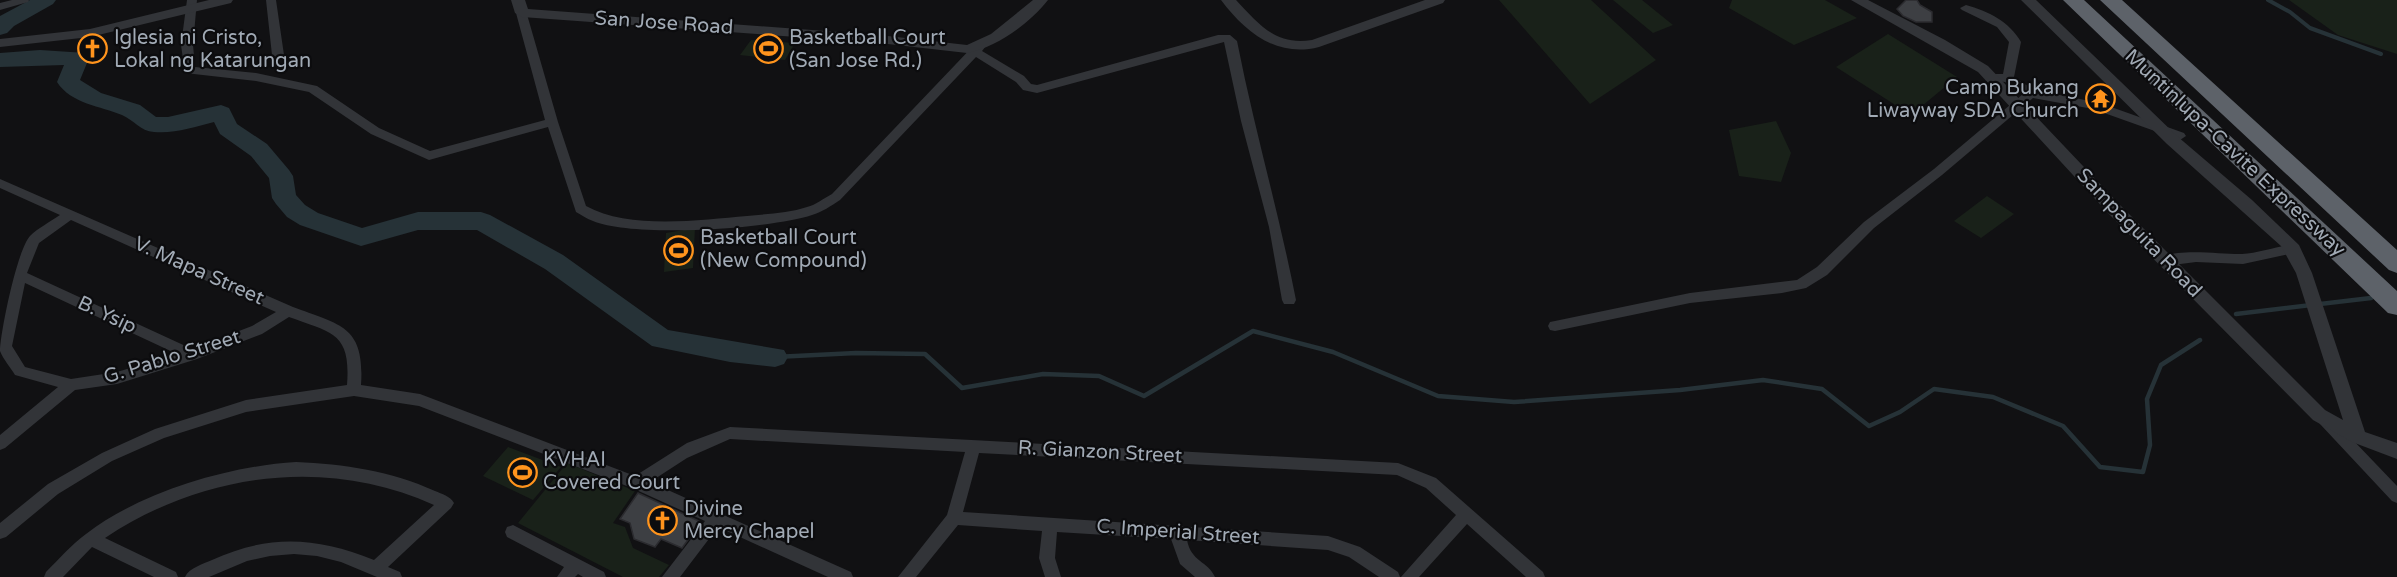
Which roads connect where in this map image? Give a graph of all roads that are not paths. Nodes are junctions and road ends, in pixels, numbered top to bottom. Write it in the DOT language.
graph roads {
  1 [pos="24,0"];
  2 [pos="226,0"];
  3 [pos="271,0"];
  4 [pos="1041,0"];
  5 [pos="1228,0"];
  6 [pos="1438,0"];
  7 [pos="1858,0"];
  8 [pos="2028,0"];
  9 [pos="2073,0"];
  10 [pos="2110,0"];
  11 [pos="191,5"];
  12 [pos="520,6"];
  13 [pos="0,7"];
  14 [pos="1966,8"];
  15 [pos="0,43"];
  16 [pos="977,49"];
  17 [pos="278,55"];
  18 [pos="1990,77"];
  19 [pos="2008,78"];
  20 [pos="2031,94"];
  21 [pos="2016,105"];
  22 [pos="552,122"];
  23 [pos="2160,128"];
  24 [pos="2180,136"];
  25 [pos="0,183"];
  26 [pos="70,214"];
  27 [pos="2293,249"];
  28 [pos="2165,261"];
  29 [pos="2397,264"];
  30 [pos="21,276"];
  31 [pos="1289,300"];
  32 [pos="2397,306"];
  33 [pos="288,310"];
  34 [pos="1556,326"];
  35 [pos="192,355"];
  36 [pos="71,385"];
  37 [pos="354,390"];
  38 [pos="2319,415"];
  39 [pos="2358,437"];
  40 [pos="0,444"];
  41 [pos="974,445"];
  42 [pos="2397,451"];
  43 [pos="637,483"];
  44 [pos="2397,496"];
  45 [pos="1467,513"];
  46 [pos="716,518"];
  47 [pos="954,518"];
  48 [pos="1051,524"];
  49 [pos="0,532"];
  50 [pos="513,532"];
  51 [pos="1179,532"];
  52 [pos="91,539"];
  53 [pos="376,568"];
  54 [pos="571,571"];
  55 [pos="51,577"];
  56 [pos="170,577"];
  57 [pos="194,577"];
  58 [pos="394,577"];
  59 [pos="598,577"];
  60 [pos="670,577"];
  61 [pos="845,577"];
  62 [pos="906,577"];
  63 [pos="1053,577"];
  64 [pos="1207,577"];
  65 [pos="1392,577"];
  66 [pos="1409,577"];
  67 [pos="1537,577"];
  1 -- 13 [label="street"];
  2 -- 11 [label="street"];
  3 -- 17 [label="street"];
  4 -- 16 [label="street"];
  5 -- 6 [label="street"];
  7 -- 18 [label="street, Sampaguita Road"];
  8 -- 23 [label="street"];
  9 -- 32 [label="highway, Muntinlupa-Cavite Expressway"];
  10 -- 29 [label="highway, Muntinlupa-Cavite Expressway"];
  11 -- 15 [label="street"];
  11 -- 22 [label="street"];
  12 -- 16 [label="street, San Jose Road"];
  12 -- 22 [label="street"];
  14 -- 19 [label="street"];
  16 -- 22 [label="street"];
  16 -- 31 [label="street"];
  18 -- 19 [label="street"];
  18 -- 21 [label="street, Sampaguita Road"];
  19 -- 20 [label="street"];
  20 -- 21 [label="street"];
  20 -- 23 [label="street"];
  21 -- 28 [label="street, Sampaguita Road"];
  21 -- 34 [label="street"];
  23 -- 24 [label="street"];
  23 -- 27 [label="street"];
  25 -- 26 [label="street, V. Mapa Street"];
  26 -- 30 [label="street, G. Pablo Street"];
  26 -- 33 [label="street, V. Mapa Street"];
  27 -- 28 [label="street"];
  27 -- 39 [label="street"];
  28 -- 38 [label="street, Sampaguita Road"];
  30 -- 35 [label="street, B. Ysip"];
  30 -- 36 [label="street, G. Pablo Street"];
  33 -- 35 [label="street, G. Pablo Street"];
  33 -- 37 [label="street, V. Mapa Street"];
  35 -- 36 [label="street, G. Pablo Street"];
  36 -- 40 [label="street"];
  37 -- 43 [label="street"];
  37 -- 49 [label="street"];
  38 -- 39 [label="street"];
  38 -- 44 [label="street, Sampaguita Road"];
  39 -- 42 [label="street"];
  41 -- 43 [label="street, R. Gianzon Street"];
  41 -- 45 [label="street, R. Gianzon Street"];
  41 -- 47 [label="street"];
  43 -- 46 [label="street"];
  45 -- 66 [label="street"];
  45 -- 67 [label="street, R. Gianzon Street"];
  46 -- 60 [label="street"];
  46 -- 61 [label="street"];
  47 -- 48 [label="street, C. Imperial Street"];
  47 -- 62 [label="street"];
  48 -- 51 [label="street, C. Imperial Street"];
  48 -- 63 [label="street"];
  50 -- 54 [label="street"];
  51 -- 64 [label="street"];
  51 -- 65 [label="street, C. Imperial Street"];
  52 -- 53 [label="street"];
  52 -- 55 [label="street"];
  52 -- 56 [label="street"];
  53 -- 57 [label="street"];
  53 -- 58 [label="street"];
  54 -- 59 [label="street"];
}
